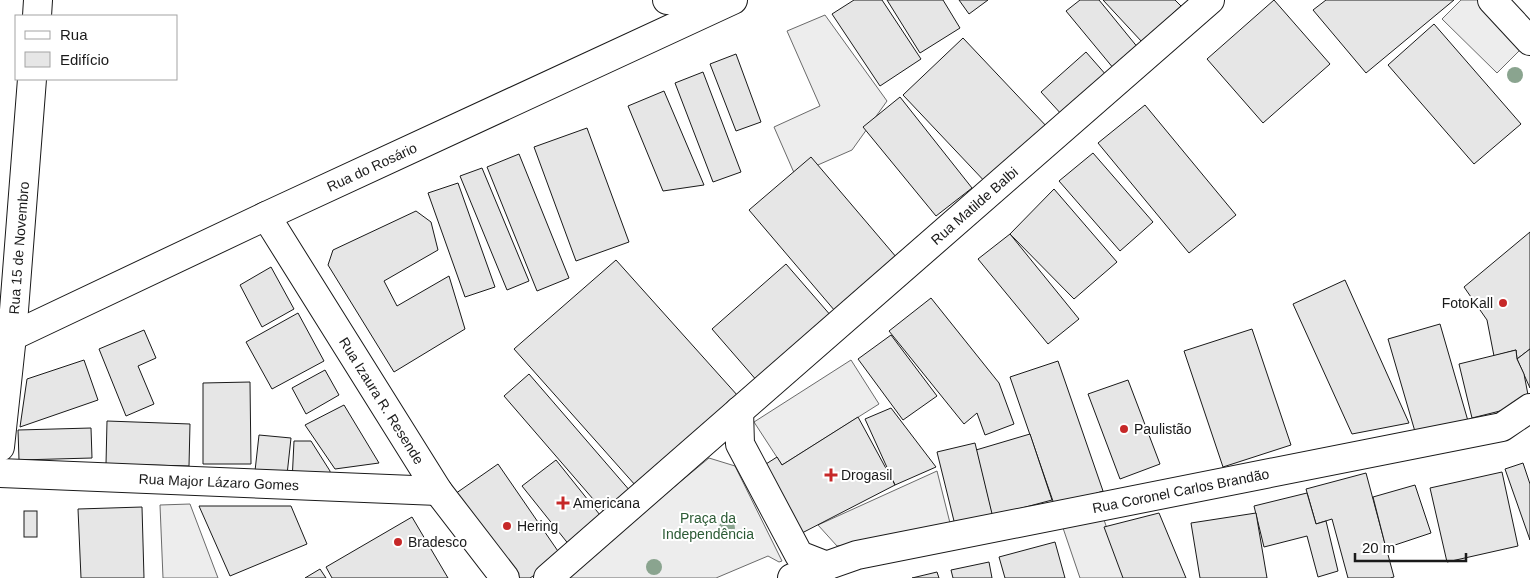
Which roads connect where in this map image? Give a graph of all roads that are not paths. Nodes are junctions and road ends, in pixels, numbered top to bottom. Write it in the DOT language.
graph roads {
  1 [pos="38,0"];
  2 [pos="667,0"];
  3 [pos="1210,0"];
  4 [pos="1492,0"];
  5 [pos="729,2"];
  6 [pos="37,15"];
  7 [pos="1530,41"];
  8 [pos="32,80"];
  9 [pos="266,216"];
  10 [pos="6,339"];
  11 [pos="1530,408"];
  12 [pos="740,410"];
  13 [pos="707,438"];
  14 [pos="0,447"];
  15 [pos="0,474"];
  16 [pos="438,491"];
  17 [pos="826,566"];
  18 [pos="505,578"];
  19 [pos="548,578"];
  20 [pos="780,578"];
  21 [pos="792,578"];
  1 -- 6 [label="street"];
  2 -- 5 [label="street"];
  3 -- 12 [label="street, Rua Matilde Balbi"];
  4 -- 7 [label="street"];
  5 -- 9 [label="street, Rua do Rosário"];
  8 -- 10 [label="street, Rua 15 de Novembro"];
  9 -- 10 [label="street, Rua do Rosário"];
  9 -- 16 [label="street, Rua Izaura R. Resende"];
  10 -- 14 [label="street, Rua 15 de Novembro"];
  11 -- 17 [label="street, Rua Coronel Carlos Brandão"];
  12 -- 13 [label="street"];
  12 -- 17 [label="street"];
  13 -- 19 [label="street"];
  13 -- 20 [label="street"];
  15 -- 16 [label="street, Rua Major Lázaro Gomes"];
  16 -- 18 [label="street, Rua Izaura R. Resende"];
  17 -- 21 [label="street, Rua Coronel Carlos Brandão"];
}
